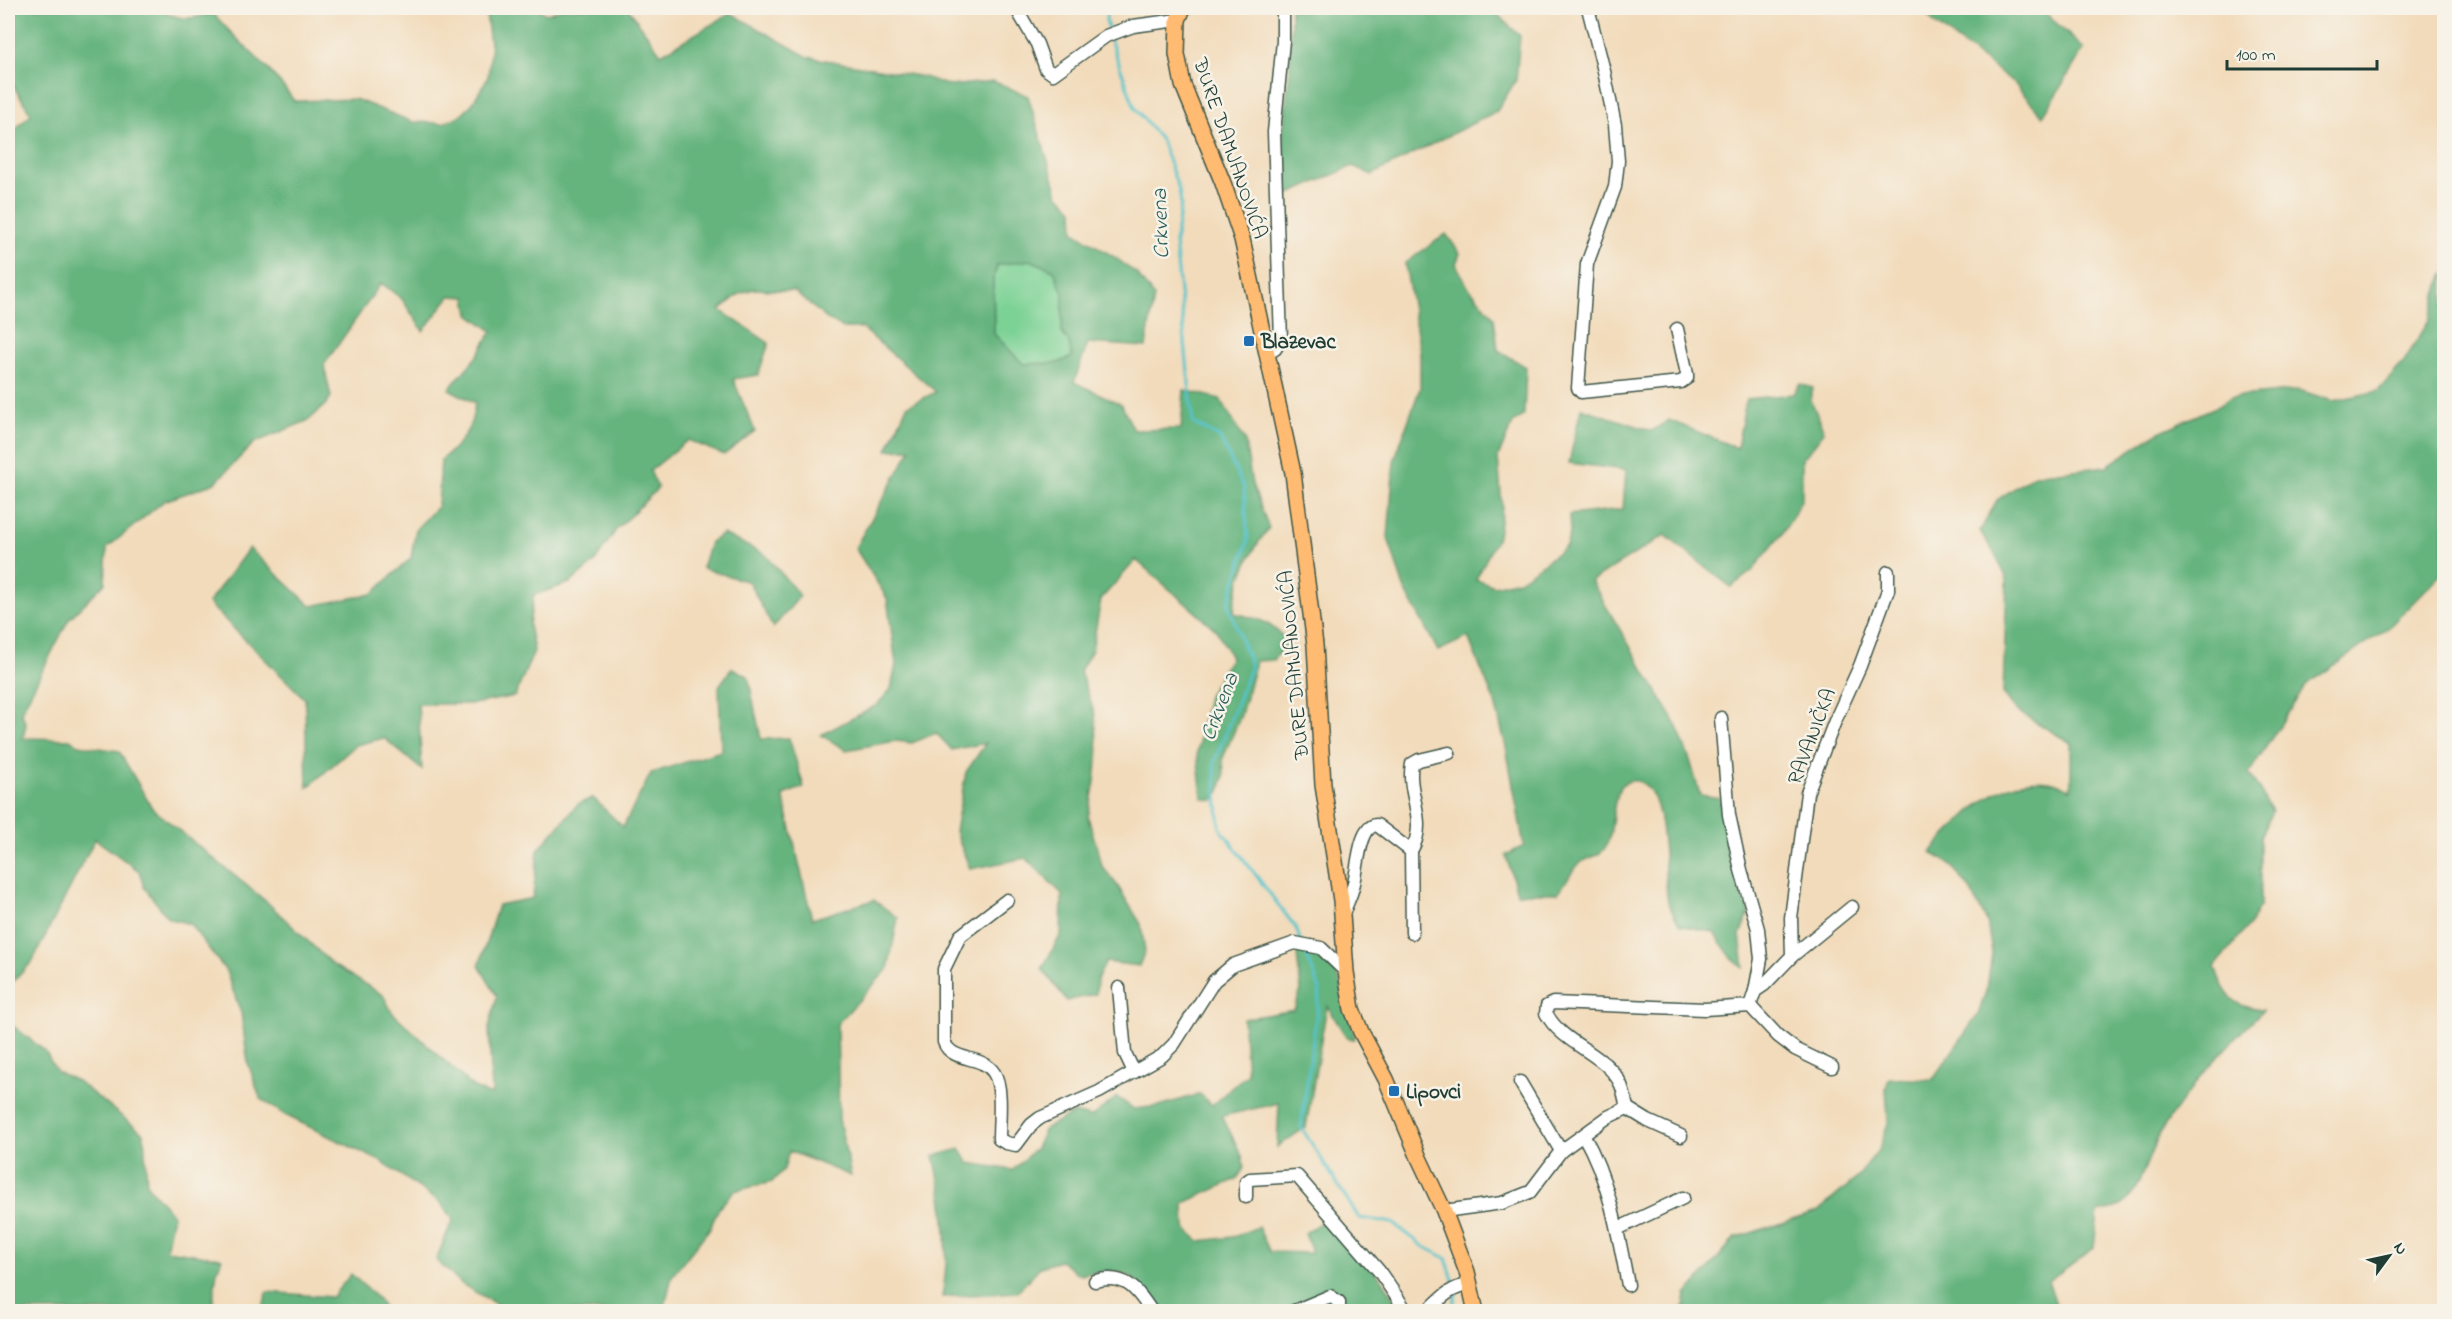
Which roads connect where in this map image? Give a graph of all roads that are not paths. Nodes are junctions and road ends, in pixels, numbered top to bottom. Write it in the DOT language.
graph roads {
  1 [pos="1016,8"];
  2 [pos="1283,8"];
  3 [pos="1588,8"];
  4 [pos="1181,14"];
  5 [pos="1677,329"];
  6 [pos="1267,354"];
  7 [pos="1888,572"];
  8 [pos="1721,718"];
  9 [pos="1449,753"];
  10 [pos="1411,851"];
  11 [pos="1007,900"];
  12 [pos="1852,907"];
  13 [pos="1342,914"];
  14 [pos="1412,933"];
  15 [pos="1792,956"];
  16 [pos="1346,972"];
  17 [pos="1119,988"];
  18 [pos="1755,991"];
  19 [pos="1750,1006"];
  20 [pos="1832,1067"];
  21 [pos="1134,1072"];
  22 [pos="1520,1082"];
  23 [pos="1627,1108"];
  24 [pos="1584,1136"];
  25 [pos="1681,1136"];
  26 [pos="1561,1151"];
  27 [pos="1246,1197"];
  28 [pos="1683,1198"];
  29 [pos="1444,1210"];
  30 [pos="1617,1229"];
  31 [pos="1095,1281"];
  32 [pos="1628,1285"];
  33 [pos="1460,1287"];
  34 [pos="1152,1311"];
  35 [pos="1292,1311"];
  36 [pos="1339,1311"];
  37 [pos="1407,1311"];
  38 [pos="1427,1311"];
  39 [pos="1476,1311"];
  1 -- 4 [label="street"];
  2 -- 6 [label="street"];
  3 -- 5 [label="street"];
  4 -- 6 [label="main road, ĐURE DAMJANOVIĆA"];
  6 -- 13 [label="main road, ĐURE DAMJANOVIĆA"];
  7 -- 15 [label="street, RAVANIČKA"];
  8 -- 18 [label="street"];
  9 -- 10 [label="street"];
  10 -- 13 [label="street"];
  10 -- 14 [label="street"];
  11 -- 21 [label="street"];
  12 -- 15 [label="street"];
  13 -- 16 [label="main road, ĐURE DAMJANOVIĆA"];
  15 -- 18 [label="street"];
  16 -- 21 [label="street"];
  16 -- 29 [label="main road, ĐURE DAMJANOVIĆA"];
  17 -- 21 [label="street"];
  18 -- 19 [label="street"];
  19 -- 20 [label="street"];
  19 -- 23 [label="street"];
  22 -- 26 [label="street"];
  23 -- 24 [label="street"];
  23 -- 25 [label="street"];
  24 -- 26 [label="street"];
  24 -- 30 [label="street"];
  26 -- 29 [label="street"];
  27 -- 37 [label="street"];
  28 -- 30 [label="street"];
  29 -- 33 [label="main road, ĐURE DAMJANOVIĆA"];
  30 -- 32 [label="street"];
  31 -- 34 [label="street"];
  33 -- 38 [label="street"];
  33 -- 39 [label="main road, ĐURE DAMJANOVIĆA"];
  35 -- 36 [label="street"];
}
